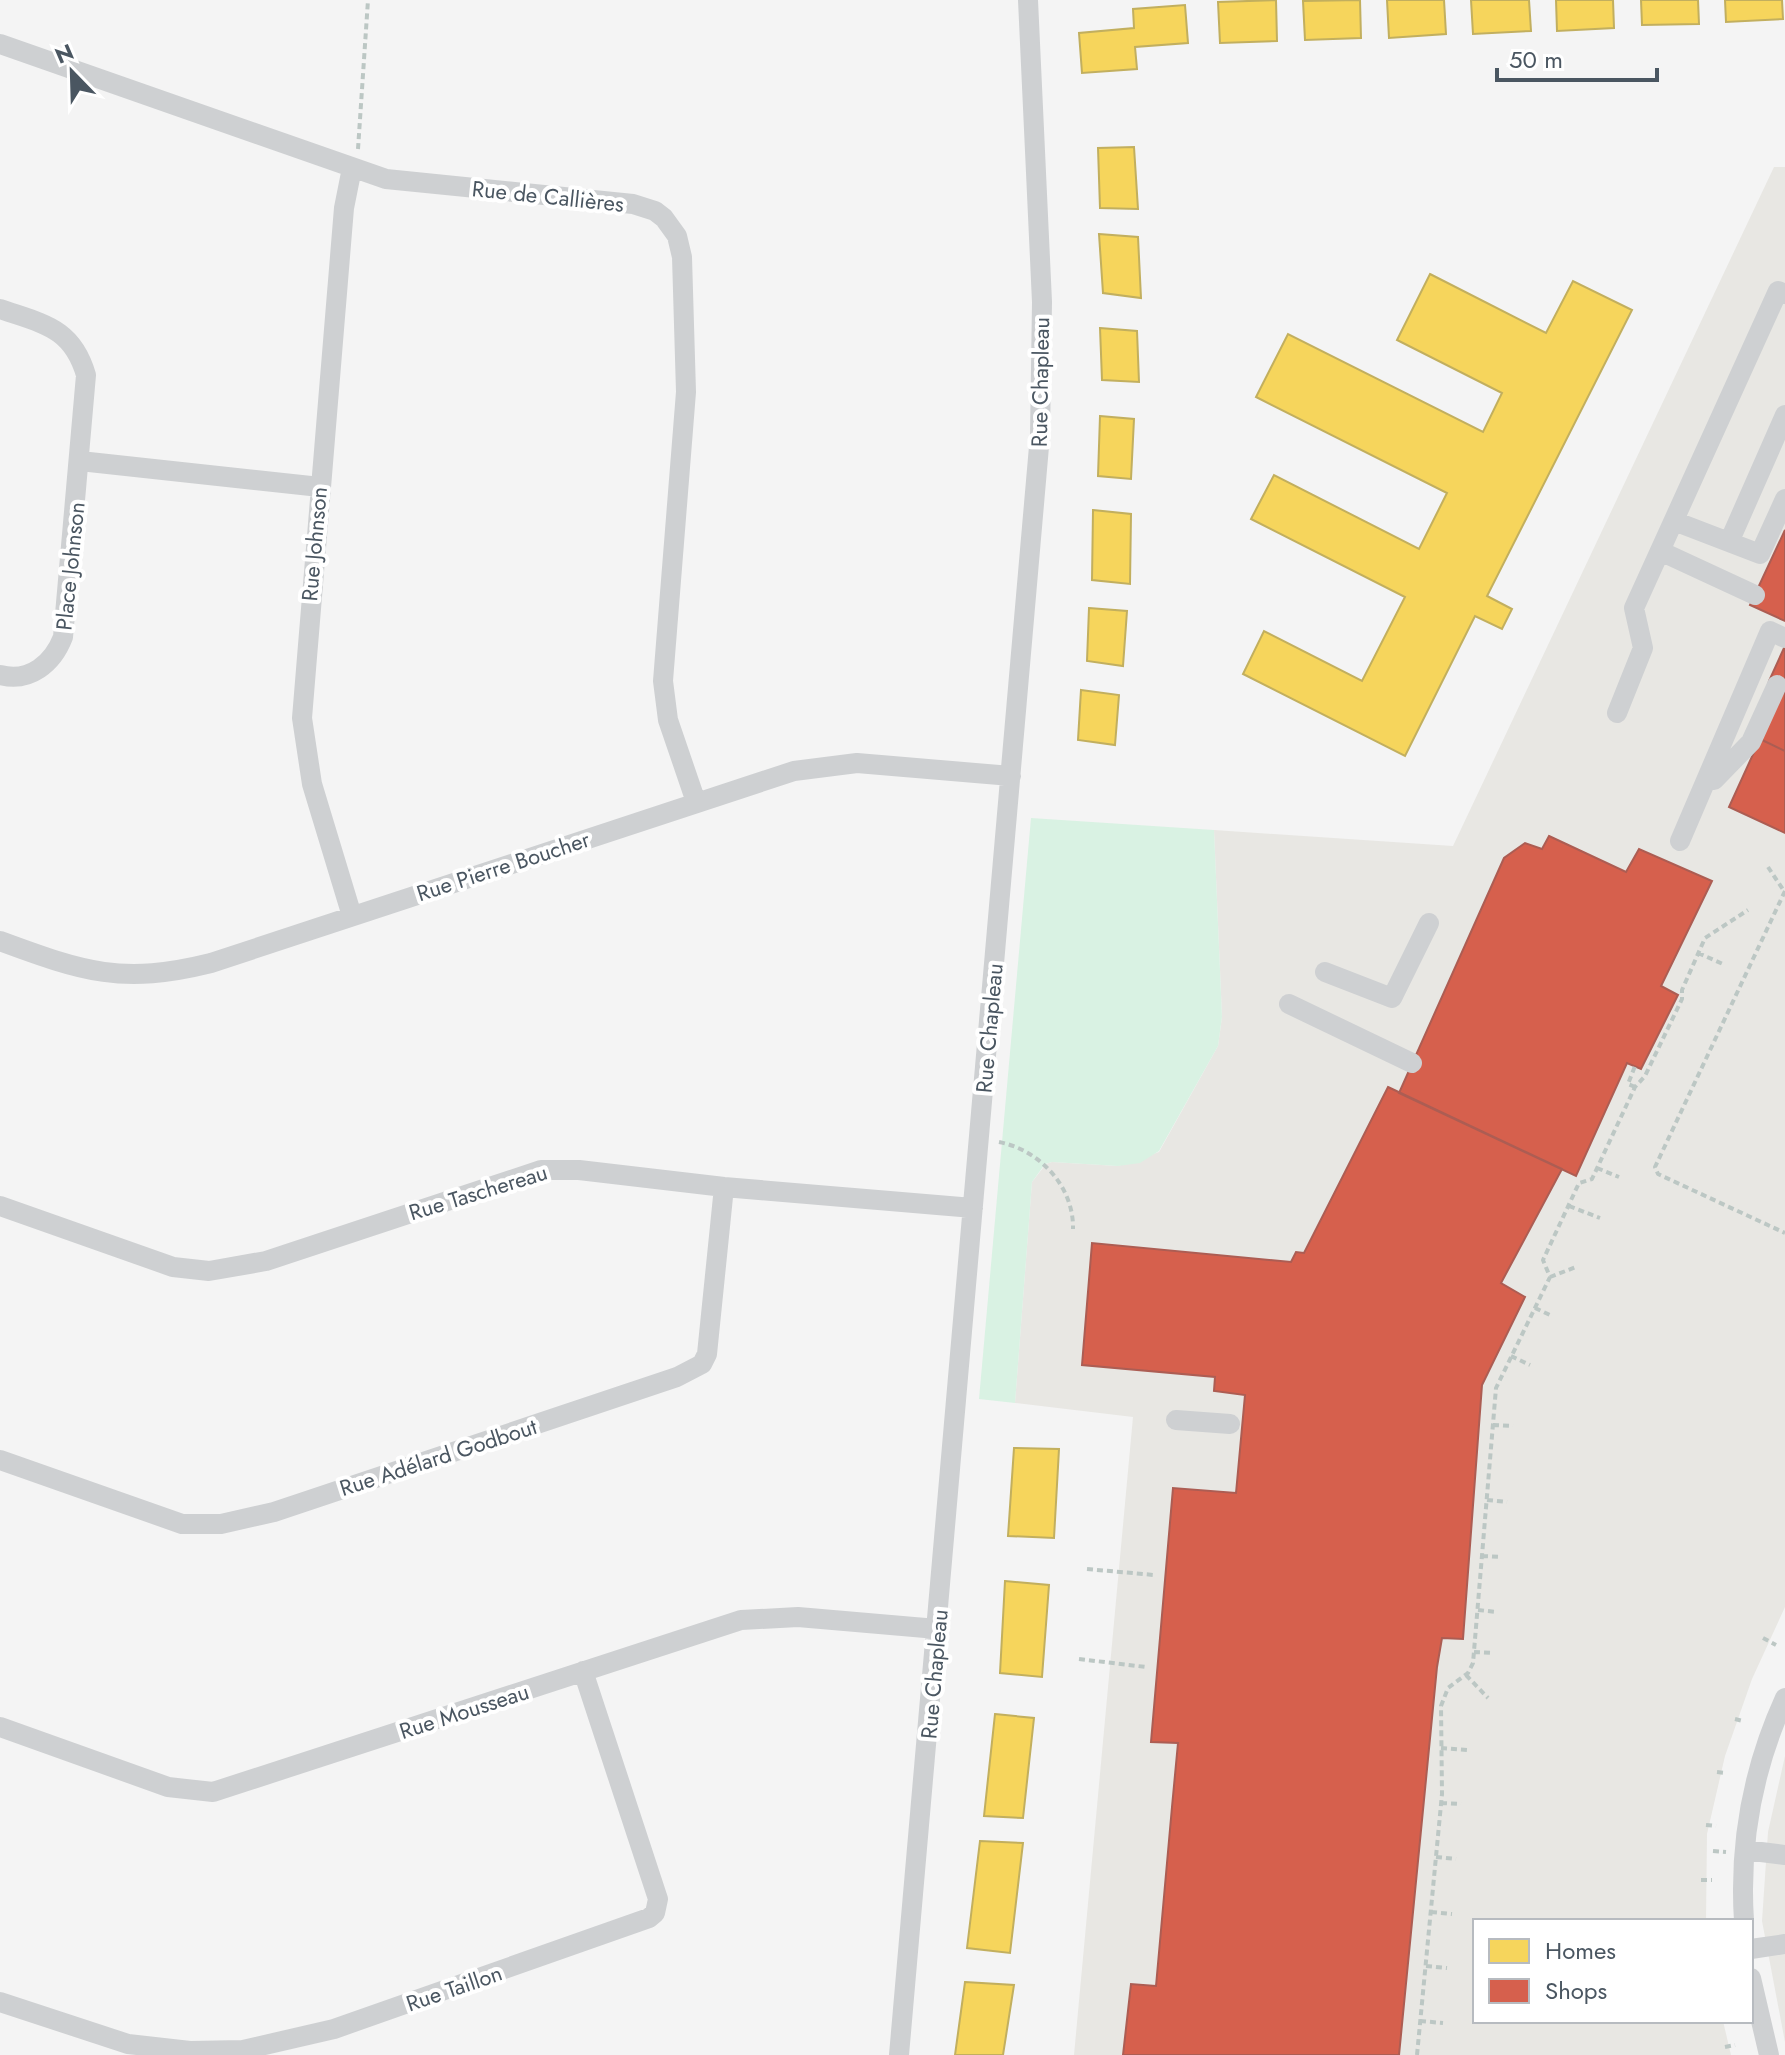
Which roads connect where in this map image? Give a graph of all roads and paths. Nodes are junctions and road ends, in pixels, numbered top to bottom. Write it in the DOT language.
graph roads {
  1 [pos="368,0"];
  2 [pos="1028,0"];
  3 [pos="0,44"];
  4 [pos="352,168"];
  5 [pos="1785,294"];
  6 [pos="0,309"];
  7 [pos="1785,415"];
  8 [pos="80,461"];
  9 [pos="320,487"];
  10 [pos="1785,499"];
  11 [pos="1674,521"];
  12 [pos="1730,540"];
  13 [pos="1660,551"];
  14 [pos="1755,595"];
  15 [pos="1785,638"];
  16 [pos="0,675"];
  17 [pos="1777,685"];
  18 [pos="1617,713"];
  19 [pos="1011,776"];
  20 [pos="1704,789"];
  21 [pos="696,802"];
  22 [pos="1680,841"];
  23 [pos="1768,867"];
  24 [pos="1785,891"];
  25 [pos="1748,910"];
  26 [pos="352,916"];
  27 [pos="1429,923"];
  28 [pos="0,941"];
  29 [pos="1698,953"];
  30 [pos="1723,964"];
  31 [pos="1325,972"];
  32 [pos="1289,1004"];
  33 [pos="1412,1063"];
  34 [pos="1635,1066"];
  35 [pos="1635,1087"];
  36 [pos="999,1142"];
  37 [pos="1597,1168"];
  38 [pos="1619,1177"];
  39 [pos="724,1187"];
  40 [pos="0,1206"];
  41 [pos="1568,1206"];
  42 [pos="973,1208"];
  43 [pos="1600,1218"];
  44 [pos="1073,1229"];
  45 [pos="1785,1233"];
  46 [pos="1576,1267"];
  47 [pos="1550,1277"];
  48 [pos="1535,1308"];
  49 [pos="1552,1316"];
  50 [pos="1511,1356"];
  51 [pos="1530,1365"];
  52 [pos="1176,1420"];
  53 [pos="1230,1424"];
  54 [pos="1493,1425"];
  55 [pos="1513,1426"];
  56 [pos="0,1460"];
  57 [pos="1487,1500"];
  58 [pos="1507,1502"];
  59 [pos="1482,1556"];
  60 [pos="1501,1557"];
  61 [pos="1087,1569"];
  62 [pos="1154,1575"];
  63 [pos="1478,1610"];
  64 [pos="1497,1612"];
  65 [pos="937,1629"];
  66 [pos="1763,1638"];
  67 [pos="1776,1645"];
  68 [pos="1474,1652"];
  69 [pos="1493,1653"];
  70 [pos="1079,1659"];
  71 [pos="1146,1667"];
  72 [pos="583,1671"];
  73 [pos="1466,1675"];
  74 [pos="1488,1698"];
  75 [pos="1785,1698"];
  76 [pos="1735,1719"];
  77 [pos="1743,1721"];
  78 [pos="0,1727"];
  79 [pos="1441,1748"];
  80 [pos="1467,1750"];
  81 [pos="1717,1772"];
  82 [pos="1726,1773"];
  83 [pos="1441,1803"];
  84 [pos="1461,1804"];
  85 [pos="1706,1825"];
  86 [pos="1716,1826"];
  87 [pos="1745,1850"];
  88 [pos="1713,1851"];
  89 [pos="1723,1853"];
  90 [pos="1785,1855"];
  91 [pos="1436,1857"];
  92 [pos="1456,1859"];
  93 [pos="1701,1880"];
  94 [pos="1712,1880"];
  95 [pos="1430,1912"];
  96 [pos="1452,1914"];
  97 [pos="1744,1919"];
  98 [pos="1785,1944"];
  99 [pos="1753,1949"];
  100 [pos="1425,1966"];
  101 [pos="1447,1968"];
  102 [pos="1753,1987"];
  103 [pos="0,2002"];
  104 [pos="1420,2021"];
  105 [pos="1443,2023"];
  106 [pos="1735,2045"];
  107 [pos="1725,2047"];
  108 [pos="899,2055"];
  109 [pos="1417,2055"];
  110 [pos="1769,2055"];
  1 -- 4 [label="path"];
  2 -- 19 [label="street, Rue Chapleau"];
  3 -- 4 [label="street, Rue de Callières"];
  4 -- 9 [label="street, Rue Johnson"];
  4 -- 21 [label="street, Rue de Callières"];
  5 -- 11 [label="street"];
  6 -- 8 [label="street, Place Johnson"];
  7 -- 12 [label="street"];
  8 -- 9 [label="street"];
  8 -- 16 [label="street, Place Johnson"];
  9 -- 26 [label="street, Rue Johnson"];
  10 -- 12 [label="street"];
  11 -- 12 [label="street"];
  11 -- 13 [label="street"];
  13 -- 14 [label="street"];
  13 -- 18 [label="street"];
  15 -- 20 [label="street"];
  17 -- 20 [label="street"];
  19 -- 21 [label="street, Rue Pierre Boucher"];
  19 -- 42 [label="street, Rue Chapleau"];
  20 -- 22 [label="street"];
  21 -- 26 [label="street, Rue Pierre Boucher"];
  23 -- 24 [label="path"];
  24 -- 45 [label="path"];
  25 -- 29 [label="path"];
  26 -- 28 [label="street, Rue Pierre Boucher"];
  27 -- 31 [label="street"];
  29 -- 30 [label="path"];
  29 -- 35 [label="path"];
  32 -- 33 [label="street"];
  34 -- 35 [label="path"];
  35 -- 37 [label="path"];
  36 -- 44 [label="path"];
  37 -- 38 [label="path"];
  37 -- 41 [label="path"];
  39 -- 40 [label="street, Rue Taschereau"];
  39 -- 42 [label="street, Rue Taschereau"];
  39 -- 56 [label="street, Rue Adélard Godbout"];
  41 -- 43 [label="path"];
  41 -- 47 [label="path"];
  42 -- 65 [label="street, Rue Chapleau"];
  46 -- 47 [label="path"];
  47 -- 48 [label="path"];
  48 -- 49 [label="path"];
  48 -- 50 [label="path"];
  50 -- 51 [label="path"];
  50 -- 54 [label="path"];
  52 -- 53 [label="street"];
  54 -- 55 [label="path"];
  54 -- 57 [label="path"];
  57 -- 58 [label="path"];
  57 -- 59 [label="path"];
  59 -- 60 [label="path"];
  59 -- 63 [label="path"];
  61 -- 62 [label="path"];
  63 -- 64 [label="path"];
  63 -- 68 [label="path"];
  65 -- 72 [label="street, Rue Mousseau"];
  65 -- 108 [label="street, Rue Chapleau"];
  66 -- 67 [label="path"];
  68 -- 69 [label="path"];
  68 -- 73 [label="path"];
  70 -- 71 [label="path"];
  72 -- 78 [label="street, Rue Mousseau"];
  72 -- 103 [label="street, Rue Taillon"];
  73 -- 74 [label="path"];
  73 -- 79 [label="path"];
  75 -- 87 [label="street"];
  76 -- 77 [label="path"];
  79 -- 80 [label="path"];
  79 -- 83 [label="path"];
  81 -- 82 [label="path"];
  83 -- 84 [label="path"];
  83 -- 91 [label="path"];
  85 -- 86 [label="path"];
  87 -- 90 [label="street"];
  87 -- 97 [label="street"];
  88 -- 89 [label="path"];
  91 -- 92 [label="path"];
  91 -- 95 [label="path"];
  93 -- 94 [label="path"];
  95 -- 96 [label="path"];
  95 -- 100 [label="path"];
  98 -- 99 [label="street"];
  100 -- 101 [label="path"];
  100 -- 104 [label="path"];
  102 -- 110 [label="street"];
  104 -- 105 [label="path"];
  104 -- 109 [label="path"];
  106 -- 107 [label="path"];
}
